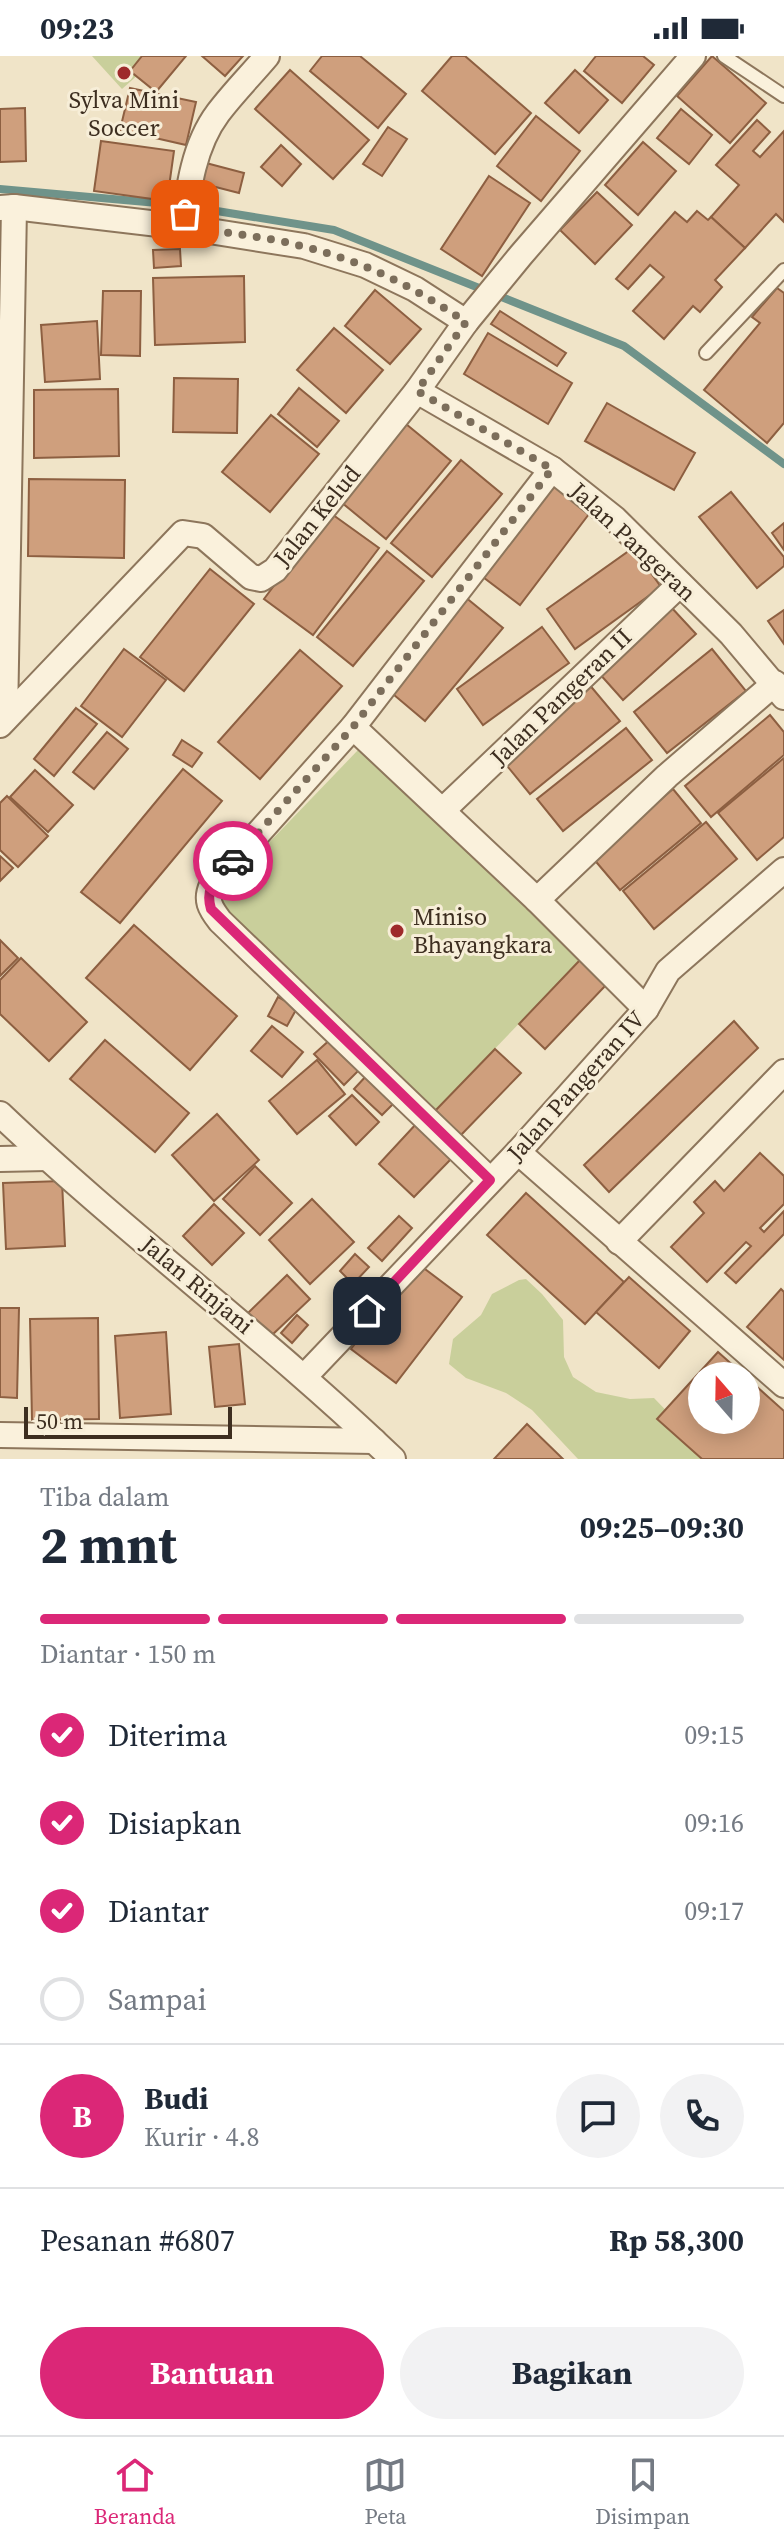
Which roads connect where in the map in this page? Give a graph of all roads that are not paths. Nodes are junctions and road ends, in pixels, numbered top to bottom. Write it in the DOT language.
graph roads {
  1 [pos="267,56"];
  2 [pos="693,56"];
  3 [pos="724,56"];
  4 [pos="784,96"];
  5 [pos="7,207"];
  6 [pos="184,220"];
  7 [pos="784,270"];
  8 [pos="466,322"];
  9 [pos="706,353"];
  10 [pos="417,391"];
  11 [pos="552,469"];
  12 [pos="680,584"];
  13 [pos="780,690"];
  14 [pos="2,722"];
  15 [pos="353,727"];
  16 [pos="443,810"];
  17 [pos="784,870"];
  18 [pos="537,900"];
  19 [pos="646,1009"];
  20 [pos="784,1072"];
  21 [pos="0,1114"];
  22 [pos="518,1152"];
  23 [pos="47,1158"];
  24 [pos="0,1159"];
  25 [pos="490,1180"];
  26 [pos="619,1242"];
  27 [pos="305,1376"];
  28 [pos="784,1385"];
  29 [pos="0,1435"];
  30 [pos="374,1441"];
  31 [pos="393,1459"];
  1 -- 6 [label="street"];
  2 -- 8 [label="street, Jalan Kelud"];
  3 -- 4 [label="lane"];
  5 -- 6 [label="street"];
  5 -- 14 [label="street"];
  6 -- 8 [label="street"];
  7 -- 9 [label="lane"];
  8 -- 10 [label="street, Jalan Kelud"];
  10 -- 11 [label="street, Jalan Pangeran"];
  10 -- 14 [label="street, Jalan Kelud"];
  11 -- 12 [label="street, Jalan Pangeran"];
  11 -- 15 [label="street"];
  12 -- 13 [label="street, Jalan Pangeran"];
  12 -- 16 [label="street, Jalan Pangeran II"];
  13 -- 18 [label="street"];
  15 -- 16 [label="street"];
  15 -- 25 [label="street"];
  16 -- 18 [label="street"];
  17 -- 19 [label="street, Jalan Pangeran IV"];
  18 -- 19 [label="street"];
  19 -- 22 [label="street, Jalan Pangeran IV"];
  20 -- 26 [label="street"];
  21 -- 23 [label="street, Jalan Rinjani"];
  22 -- 25 [label="street, Jalan Pangeran IV"];
  22 -- 26 [label="street"];
  23 -- 24 [label="street"];
  23 -- 27 [label="street, Jalan Rinjani"];
  25 -- 27 [label="street, Jalan Pangeran IV"];
  26 -- 28 [label="street"];
  27 -- 30 [label="street, Jalan Rinjani"];
  29 -- 30 [label="street"];
  30 -- 31 [label="street, Jalan Rinjani"];
}
